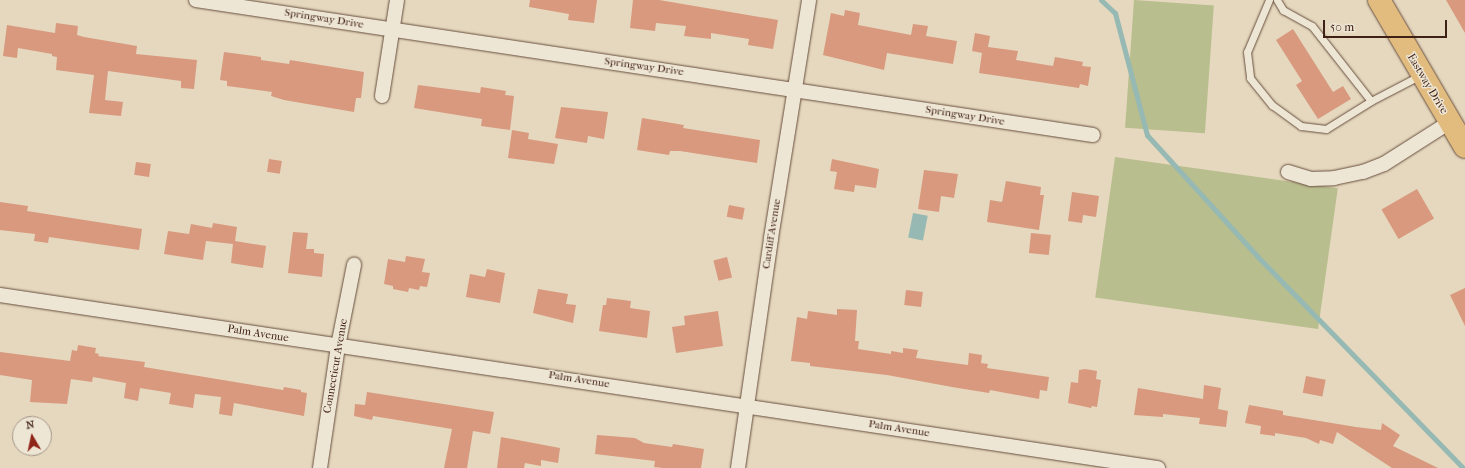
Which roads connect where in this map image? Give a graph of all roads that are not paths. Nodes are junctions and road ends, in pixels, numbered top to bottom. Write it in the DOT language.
graph roads {
  1 [pos="196,0"];
  2 [pos="398,0"];
  3 [pos="809,0"];
  4 [pos="1269,0"];
  5 [pos="1277,0"];
  6 [pos="1383,3"];
  7 [pos="392,30"];
  8 [pos="1421,75"];
  9 [pos="794,89"];
  10 [pos="382,96"];
  11 [pos="1371,101"];
  12 [pos="1450,122"];
  13 [pos="1093,136"];
  14 [pos="1465,147"];
  15 [pos="1288,172"];
  16 [pos="354,264"];
  17 [pos="0,295"];
  18 [pos="338,346"];
  19 [pos="746,406"];
  20 [pos="320,468"];
  21 [pos="738,468"];
  22 [pos="1158,468"];
  1 -- 7 [label="street, Springway Drive"];
  2 -- 7 [label="street"];
  3 -- 9 [label="street, Cardiff Avenue"];
  4 -- 11 [label="lane"];
  5 -- 11 [label="lane"];
  6 -- 8 [label="main road, Eastway Drive"];
  7 -- 9 [label="street, Springway Drive"];
  7 -- 10 [label="street"];
  8 -- 11 [label="lane"];
  8 -- 12 [label="main road, Eastway Drive"];
  9 -- 13 [label="street, Springway Drive"];
  9 -- 19 [label="street, Cardiff Avenue"];
  12 -- 14 [label="main road, Eastway Drive"];
  12 -- 15 [label="street"];
  16 -- 18 [label="street, Connecticut Avenue"];
  17 -- 18 [label="street, Palm Avenue"];
  18 -- 19 [label="street, Palm Avenue"];
  18 -- 20 [label="street, Connecticut Avenue"];
  19 -- 21 [label="street, Cardiff Avenue"];
  19 -- 22 [label="street, Palm Avenue"];
}
